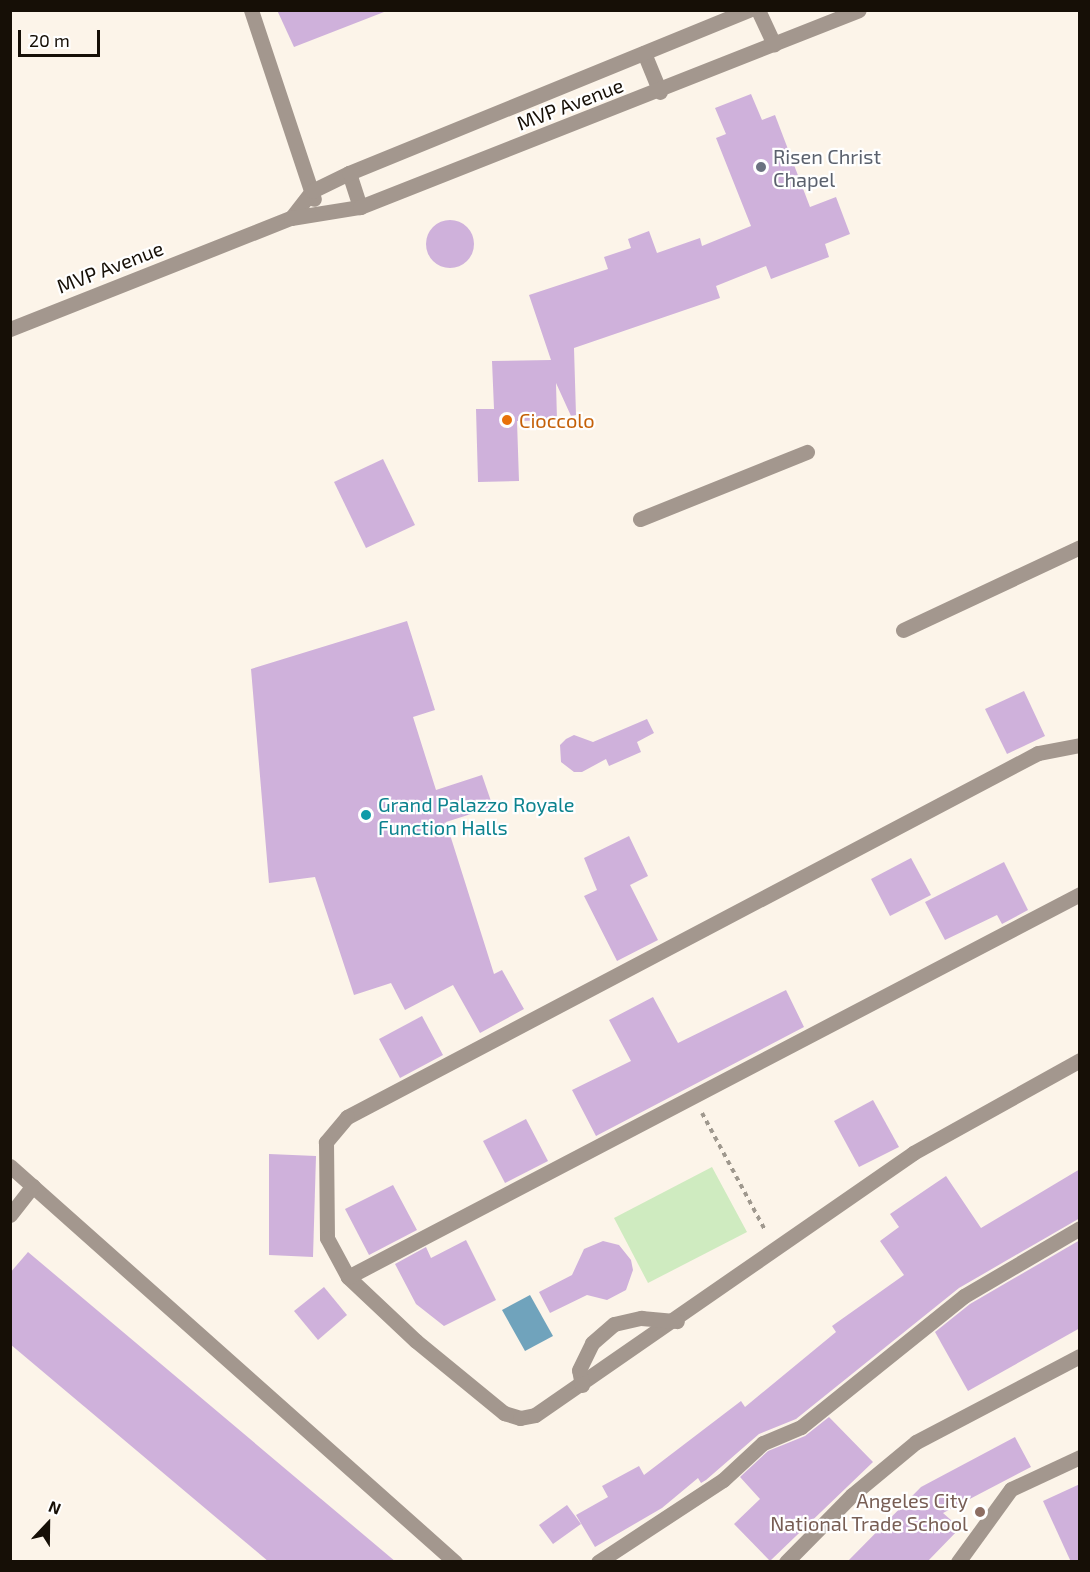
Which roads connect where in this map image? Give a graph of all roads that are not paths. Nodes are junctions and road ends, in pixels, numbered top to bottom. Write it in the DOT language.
graph roads {
  1 [pos="251,10"];
  2 [pos="749,10"];
  3 [pos="758,10"];
  4 [pos="858,10"];
  5 [pos="774,44"];
  6 [pos="644,53"];
  7 [pos="660,92"];
  8 [pos="349,173"];
  9 [pos="312,191"];
  10 [pos="360,207"];
  11 [pos="318,213"];
  12 [pos="291,218"];
  13 [pos="10,328"];
  14 [pos="807,452"];
  15 [pos="640,519"];
  16 [pos="1080,547"];
  17 [pos="903,630"];
  18 [pos="1080,744"];
  19 [pos="1080,894"];
  20 [pos="1080,1060"];
  21 [pos="10,1166"];
  22 [pos="33,1186"];
  23 [pos="10,1215"];
  24 [pos="1080,1228"];
  25 [pos="348,1277"];
  26 [pos="676,1321"];
  27 [pos="1080,1356"];
  28 [pos="582,1385"];
  29 [pos="1080,1457"];
  30 [pos="455,1562"];
  31 [pos="598,1562"];
  32 [pos="786,1562"];
  33 [pos="957,1562"];
  1 -- 9 [label="street"];
  2 -- 6 [label="street, MVP Avenue"];
  3 -- 5 [label="street"];
  4 -- 5 [label="street, MVP Avenue"];
  5 -- 7 [label="street, MVP Avenue"];
  6 -- 7 [label="street"];
  6 -- 8 [label="street, MVP Avenue"];
  7 -- 10 [label="street, MVP Avenue"];
  8 -- 9 [label="street, MVP Avenue"];
  8 -- 10 [label="street"];
  9 -- 11 [label="street"];
  9 -- 12 [label="street, MVP Avenue"];
  10 -- 11 [label="street, MVP Avenue"];
  11 -- 12 [label="street, MVP Avenue"];
  12 -- 13 [label="street, MVP Avenue"];
  14 -- 15 [label="street"];
  16 -- 17 [label="street"];
  18 -- 25 [label="street"];
  19 -- 25 [label="street"];
  20 -- 26 [label="street"];
  21 -- 22 [label="street"];
  22 -- 23 [label="street"];
  22 -- 30 [label="street"];
  24 -- 31 [label="street"];
  25 -- 28 [label="street"];
  26 -- 28 [label="street"];
  26 -- 28 [label="street"];
  27 -- 32 [label="street"];
  29 -- 33 [label="street"];
}
